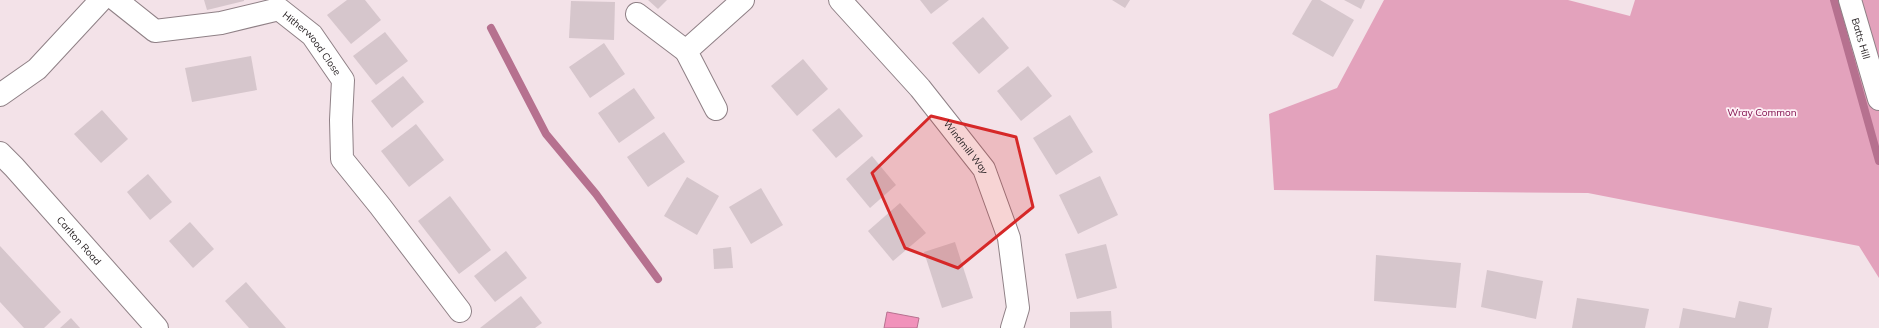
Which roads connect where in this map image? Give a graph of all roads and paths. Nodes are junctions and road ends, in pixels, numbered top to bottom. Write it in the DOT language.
graph roads {
  1 [pos="101,0"];
  2 [pos="116,0"];
  3 [pos="743,0"];
  4 [pos="840,0"];
  5 [pos="1850,0"];
  6 [pos="637,14"];
  7 [pos="686,51"];
  8 [pos="0,95"];
  9 [pos="1879,99"];
  10 [pos="716,109"];
  11 [pos="0,153"];
  12 [pos="460,311"];
  13 [pos="156,328"];
  14 [pos="1012,328"];
  1 -- 8 [label="street"];
  2 -- 12 [label="street, Hitherwood Close"];
  3 -- 7 [label="street"];
  4 -- 14 [label="street, Windmill Way"];
  5 -- 9 [label="street, Batts Hill"];
  6 -- 7 [label="street"];
  7 -- 10 [label="street"];
  11 -- 13 [label="street, Carlton Road"];
}
